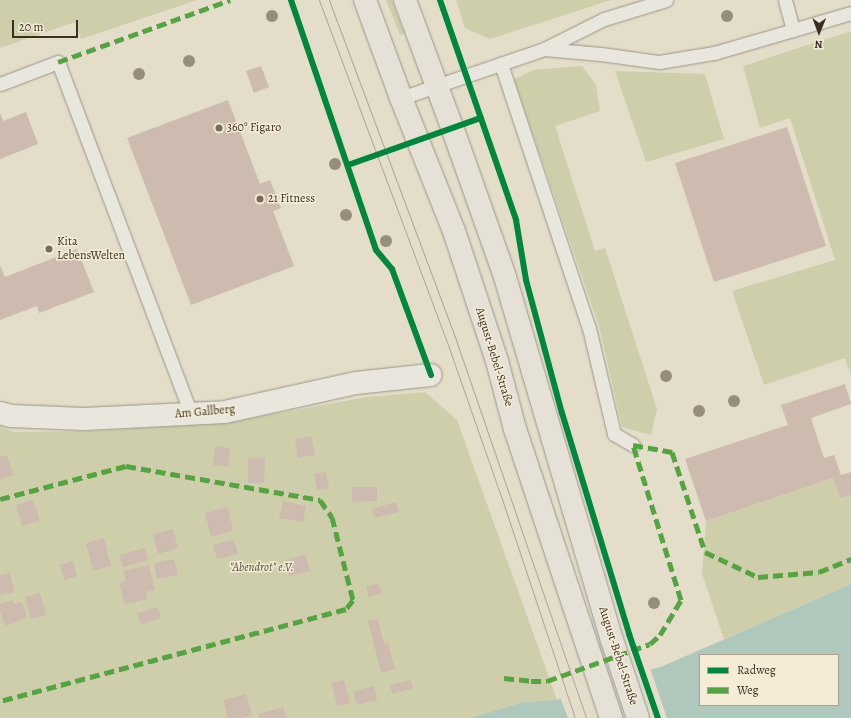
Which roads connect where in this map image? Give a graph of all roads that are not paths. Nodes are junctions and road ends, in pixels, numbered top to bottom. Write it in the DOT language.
graph roads {
  1 [pos="365,0"];
  2 [pos="405,0"];
  3 [pos="666,0"];
  4 [pos="785,0"];
  5 [pos="851,13"];
  6 [pos="793,30"];
  7 [pos="544,49"];
  8 [pos="501,64"];
  9 [pos="0,84"];
  10 [pos="437,86"];
  11 [pos="401,98"];
  12 [pos="431,375"];
  13 [pos="0,413"];
  14 [pos="191,414"];
  15 [pos="633,445"];
  16 [pos="611,718"];
  17 [pos="638,718"];
  1 -- 11 [label="main road, August-Bebel-Straße"];
  2 -- 10 [label="main road, August-Bebel-Straße"];
  3 -- 7 [label="lane"];
  4 -- 6 [label="lane"];
  5 -- 6 [label="lane"];
  6 -- 7 [label="lane"];
  7 -- 8 [label="lane"];
  8 -- 10 [label="lane"];
  8 -- 15 [label="lane"];
  9 -- 14 [label="lane"];
  10 -- 11 [label="lane"];
  10 -- 17 [label="main road, August-Bebel-Straße"];
  11 -- 16 [label="main road, August-Bebel-Straße"];
  12 -- 14 [label="street, Am Gallberg"];
  13 -- 14 [label="street, Am Gallberg"];
}
